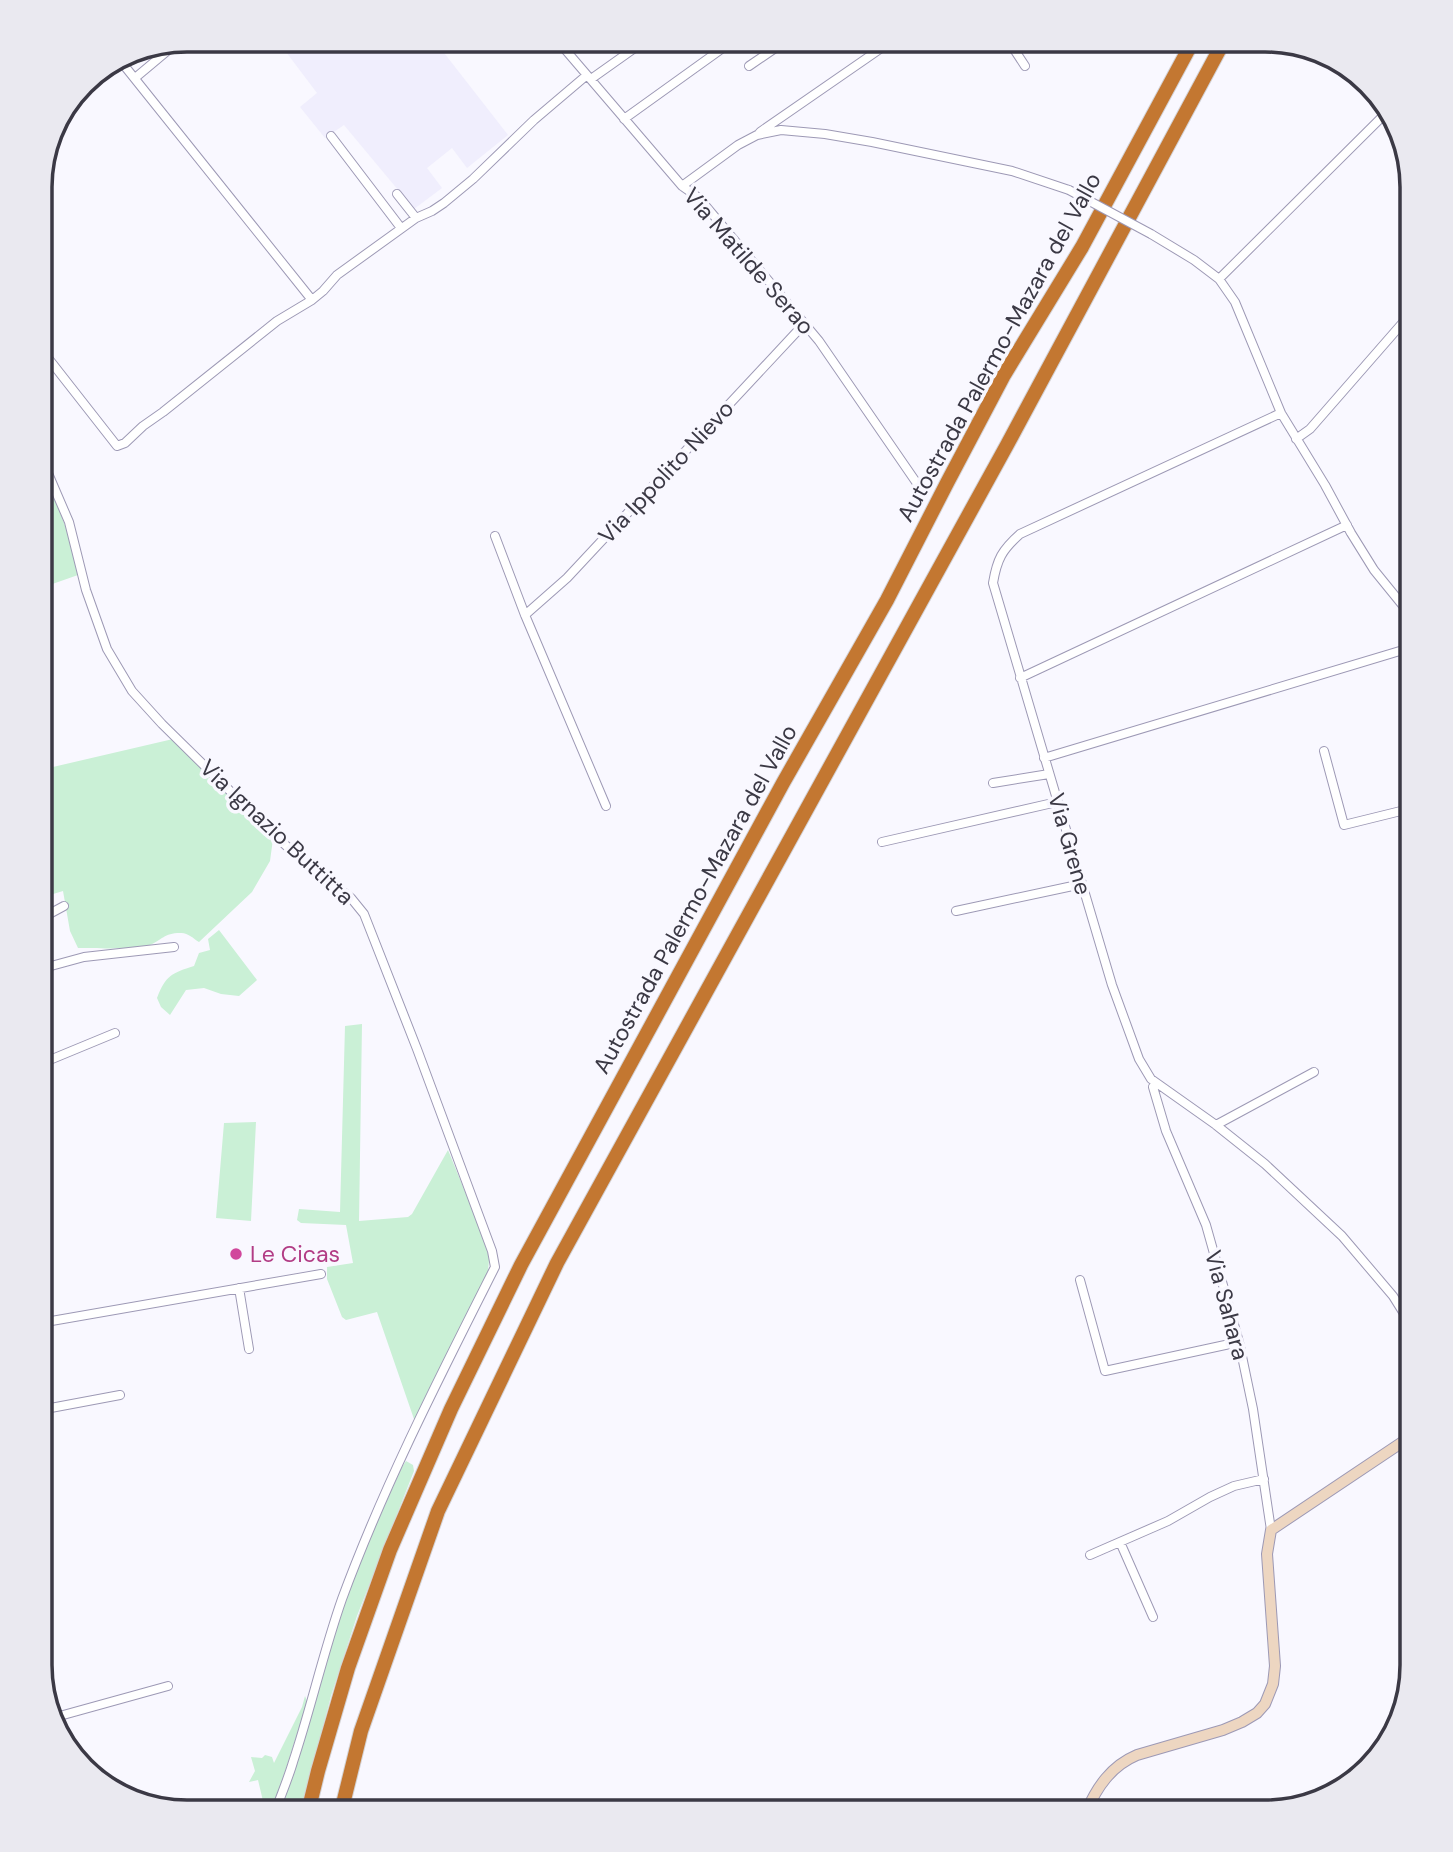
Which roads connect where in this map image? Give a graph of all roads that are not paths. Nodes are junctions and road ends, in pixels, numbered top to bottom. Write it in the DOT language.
graph roads {
  1 [pos="568,52"];
  2 [pos="627,52"];
  3 [pos="717,52"];
  4 [pos="769,53"];
  5 [pos="875,53"];
  6 [pos="1016,53"];
  7 [pos="1187,53"];
  8 [pos="1218,53"];
  9 [pos="162,55"];
  10 [pos="749,66"];
  11 [pos="1025,66"];
  12 [pos="126,68"];
  13 [pos="589,77"];
  14 [pos="135,78"];
  15 [pos="1381,118"];
  16 [pos="624,119"];
  17 [pos="757,135"];
  18 [pos="331,136"];
  19 [pos="682,186"];
  20 [pos="397,194"];
  21 [pos="416,218"];
  22 [pos="401,228"];
  23 [pos="1219,279"];
  24 [pos="312,300"];
  25 [pos="804,324"];
  26 [pos="1400,326"];
  27 [pos="53,364"];
  28 [pos="1281,414"];
  29 [pos="1296,439"];
  30 [pos="53,484"];
  31 [pos="916,495"];
  32 [pos="1346,525"];
  33 [pos="495,536"];
  34 [pos="1400,602"];
  35 [pos="525,615"];
  36 [pos="1400,651"];
  37 [pos="1020,678"];
  38 [pos="1324,751"];
  39 [pos="1044,758"];
  40 [pos="1049,774"];
  41 [pos="993,783"];
  42 [pos="1058,802"];
  43 [pos="606,806"];
  44 [pos="1400,811"];
  45 [pos="882,842"];
  46 [pos="1082,884"];
  47 [pos="64,906"];
  48 [pos="957,911"];
  49 [pos="53,912"];
  50 [pos="174,947"];
  51 [pos="52,966"];
  52 [pos="115,1034"];
  53 [pos="52,1059"];
  54 [pos="1314,1072"];
  55 [pos="1153,1087"];
  56 [pos="1216,1125"];
  57 [pos="321,1274"];
  58 [pos="1080,1280"];
  59 [pos="239,1288"];
  60 [pos="1400,1307"];
  61 [pos="52,1321"];
  62 [pos="1239,1342"];
  63 [pos="249,1349"];
  64 [pos="121,1395"];
  65 [pos="52,1408"];
  66 [pos="1400,1444"];
  67 [pos="1264,1479"];
  68 [pos="1271,1530"];
  69 [pos="1120,1542"];
  70 [pos="1090,1555"];
  71 [pos="1153,1617"];
  72 [pos="168,1686"];
  73 [pos="63,1715"];
  74 [pos="279,1800"];
  75 [pos="311,1800"];
  76 [pos="344,1800"];
  77 [pos="1093,1800"];
  1 -- 13 [label="street, Via Matilde Serao"];
  2 -- 13 [label="street"];
  3 -- 16 [label="street"];
  4 -- 10 [label="street"];
  5 -- 17 [label="street"];
  6 -- 11 [label="street"];
  7 -- 75 [label="highway, Autostrada Palermo-Mazara del Vallo"];
  8 -- 76 [label="highway"];
  9 -- 14 [label="street"];
  12 -- 14 [label="street"];
  13 -- 16 [label="street, Via Matilde Serao"];
  13 -- 21 [label="street"];
  14 -- 24 [label="street"];
  15 -- 23 [label="street"];
  16 -- 19 [label="street, Via Matilde Serao"];
  17 -- 19 [label="street"];
  17 -- 23 [label="street, bridge"];
  18 -- 22 [label="street"];
  19 -- 25 [label="street, Via Matilde Serao"];
  20 -- 21 [label="street"];
  21 -- 22 [label="street"];
  22 -- 24 [label="street"];
  23 -- 28 [label="street"];
  24 -- 27 [label="street"];
  25 -- 31 [label="street, Via Matilde Serao"];
  25 -- 35 [label="street, Via Ippolito Nievo"];
  26 -- 29 [label="street"];
  28 -- 29 [label="street"];
  28 -- 37 [label="street, Via Grene"];
  29 -- 32 [label="street"];
  30 -- 74 [label="street, Via Ignazio Buttitta"];
  32 -- 34 [label="street"];
  32 -- 37 [label="street"];
  33 -- 35 [label="street"];
  35 -- 43 [label="street"];
  36 -- 39 [label="street"];
  37 -- 39 [label="street, Via Grene"];
  38 -- 44 [label="street"];
  39 -- 40 [label="street, Via Grene"];
  40 -- 41 [label="street"];
  40 -- 42 [label="street, Via Grene"];
  42 -- 45 [label="street"];
  42 -- 46 [label="street, Via Grene"];
  46 -- 48 [label="street"];
  46 -- 56 [label="street, Via Grene"];
  47 -- 49 [label="street"];
  50 -- 51 [label="street"];
  52 -- 53 [label="street"];
  54 -- 56 [label="street"];
  55 -- 62 [label="street, Via Sahara"];
  56 -- 60 [label="street, Via Grene"];
  57 -- 59 [label="street"];
  58 -- 62 [label="street"];
  59 -- 61 [label="street"];
  59 -- 63 [label="street"];
  62 -- 67 [label="street, Via Sahara"];
  64 -- 65 [label="street"];
  66 -- 68 [label="street"];
  67 -- 68 [label="street, Via Sahara"];
  67 -- 69 [label="street"];
  68 -- 77 [label="street"];
  69 -- 70 [label="street"];
  69 -- 71 [label="street"];
  72 -- 73 [label="street"];
}
